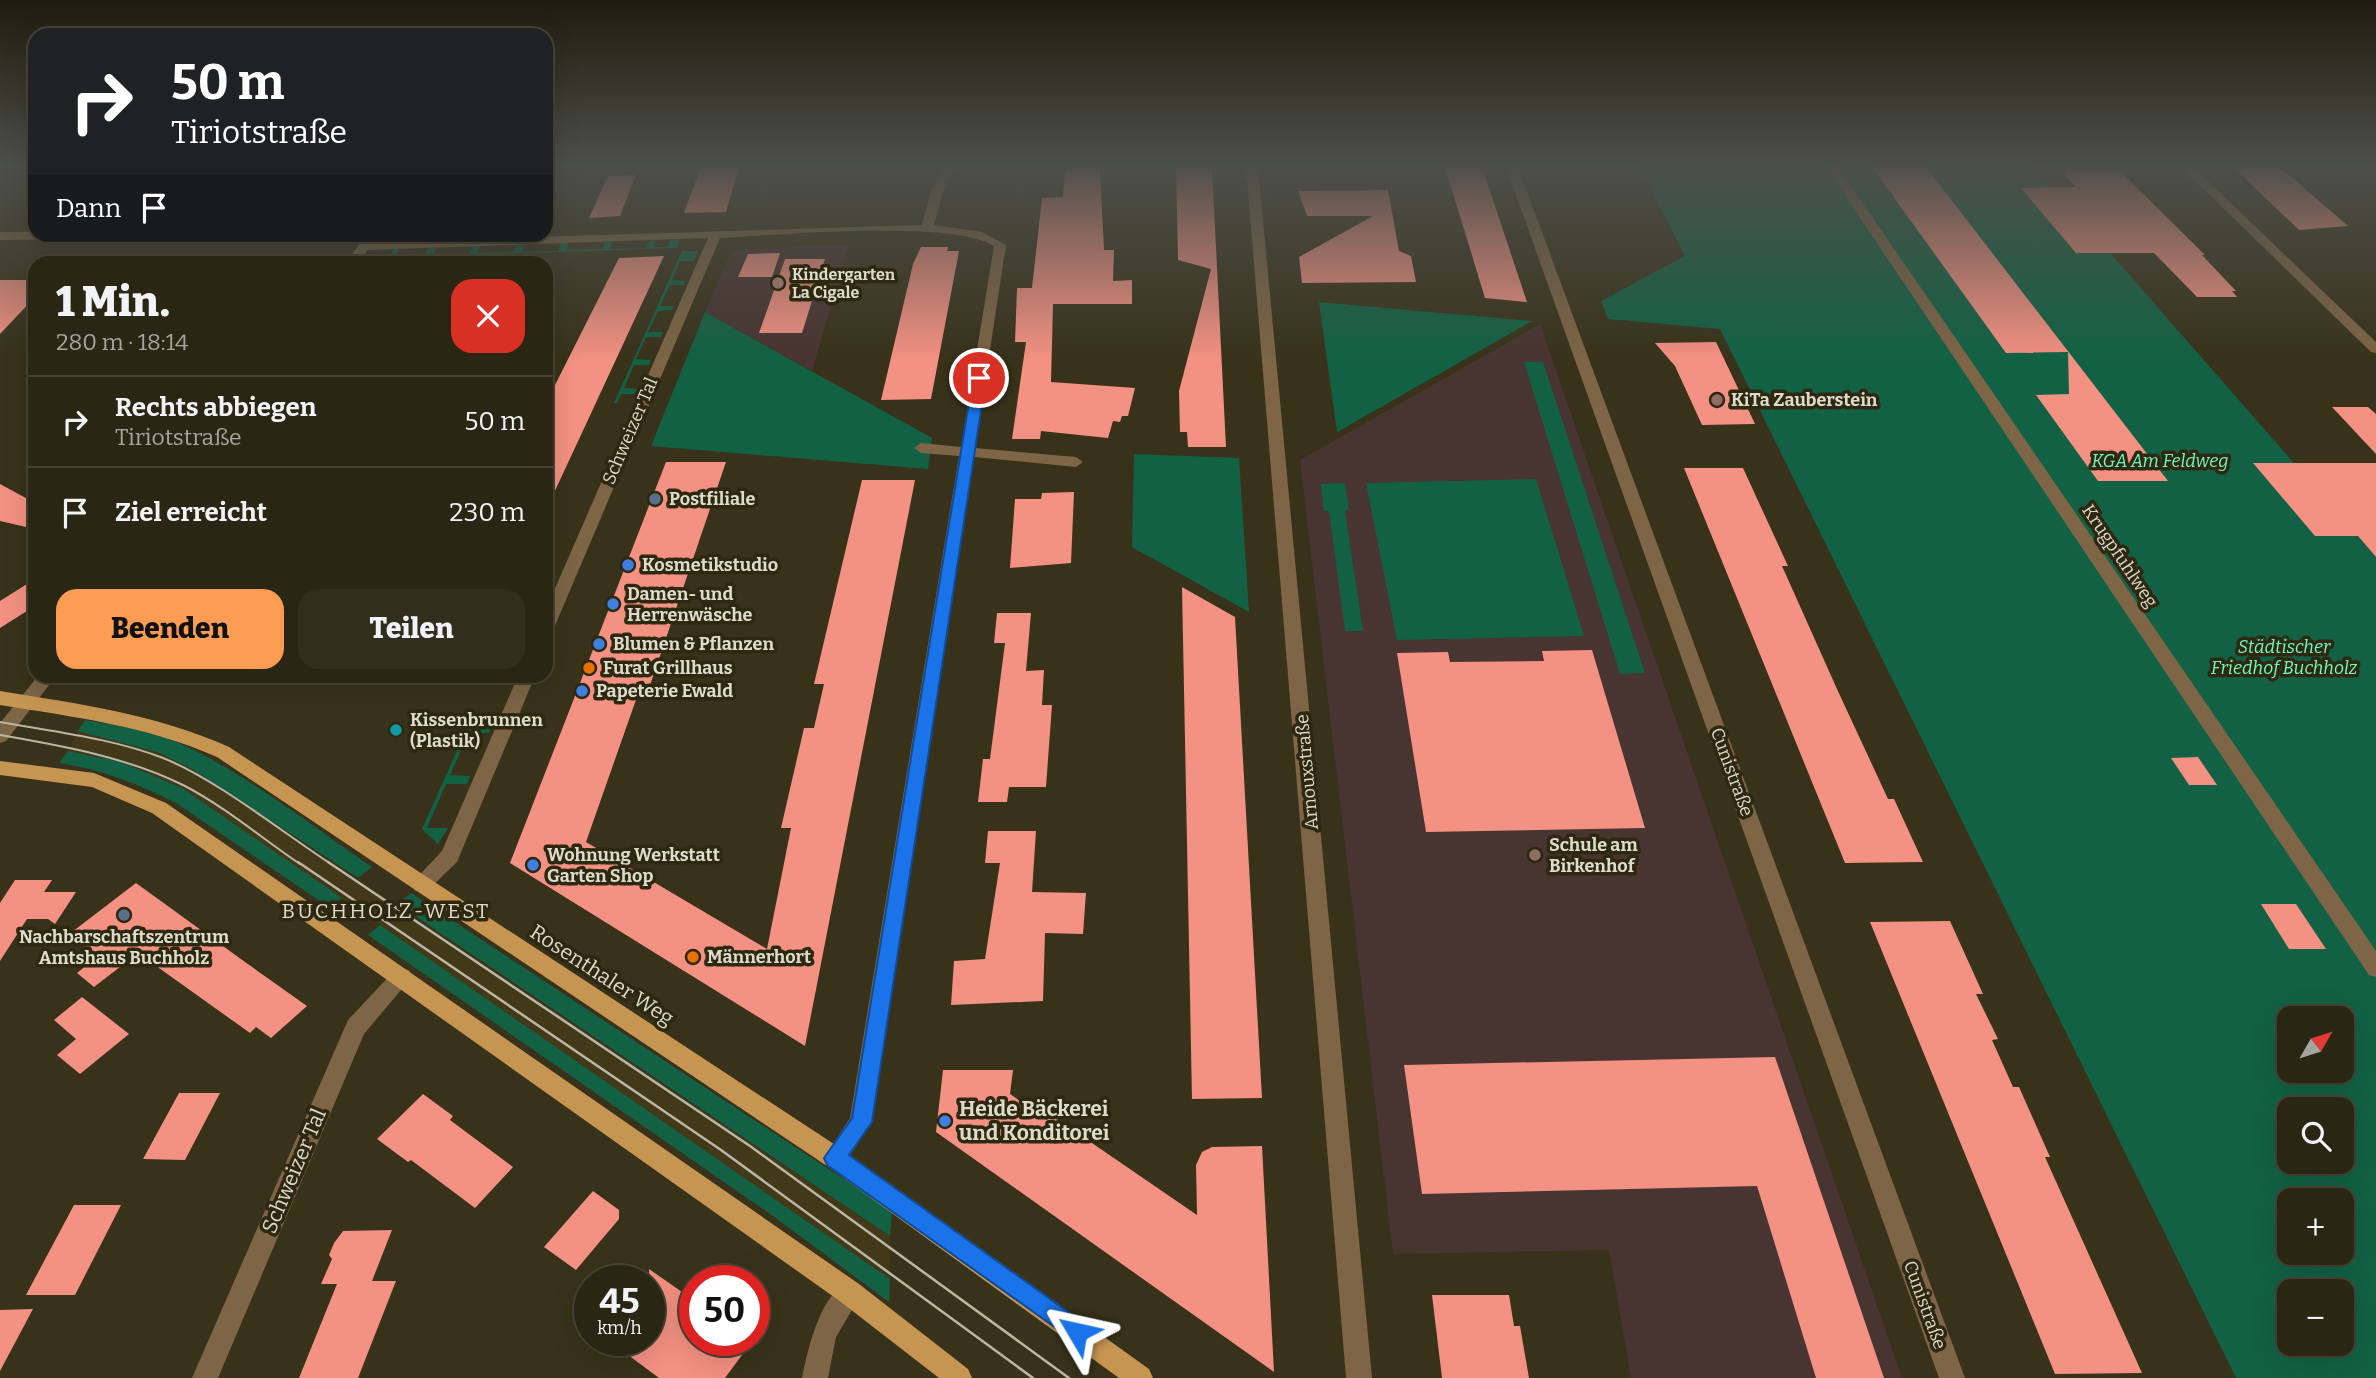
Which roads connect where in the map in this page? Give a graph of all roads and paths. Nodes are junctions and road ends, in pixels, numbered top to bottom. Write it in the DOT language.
graph roads {
  1 [pos="827,231"];
  2 [pos="952,231"];
  3 [pos="1258,231"];
  4 [pos="1535,231"];
  5 [pos="1876,231"];
  6 [pos="2254,231"];
  7 [pos="715,235"];
  8 [pos="0,236"];
  9 [pos="28,236"];
  10 [pos="553,237"];
  11 [pos="2376,349"];
  12 [pos="921,448"];
  13 [pos="968,453"];
  14 [pos="1076,462"];
  15 [pos="553,612"];
  16 [pos="42,683"];
  17 [pos="523,683"];
  18 [pos="0,698"];
  19 [pos="27,702"];
  20 [pos="0,736"];
  21 [pos="0,768"];
  22 [pos="421,884"];
  23 [pos="2376,968"];
  24 [pos="402,977"];
  25 [pos="835,1158"];
  26 [pos="850,1293"];
  27 [pos="205,1378"];
  28 [pos="815,1378"];
  29 [pos="959,1378"];
  30 [pos="1140,1378"];
  31 [pos="1359,1378"];
  32 [pos="1952,1378"];
  1 -- 7 [label="street"];
  2 -- 13 [label="street"];
  3 -- 31 [label="street, Arnouxstraße"];
  4 -- 32 [label="street, Cunistraße"];
  5 -- 23 [label="street, Krugpfuhlweg"];
  6 -- 11 [label="street"];
  7 -- 10 [label="street"];
  7 -- 15 [label="street, Schweizer Tal"];
  8 -- 9 [label="street"];
  12 -- 13 [label="street"];
  13 -- 14 [label="street"];
  13 -- 25 [label="street"];
  16 -- 19 [label="street"];
  17 -- 22 [label="street"];
  18 -- 19 [label="main road, Rosenthaler Weg"];
  19 -- 20 [label="street"];
  19 -- 22 [label="main road, Rosenthaler Weg"];
  21 -- 24 [label="main road"];
  22 -- 25 [label="main road, Rosenthaler Weg"];
  24 -- 26 [label="main road"];
  24 -- 27 [label="street, Schweizer Tal"];
  25 -- 30 [label="main road, Rosenthaler Weg"];
  26 -- 28 [label="street"];
  26 -- 29 [label="main road"];
}
